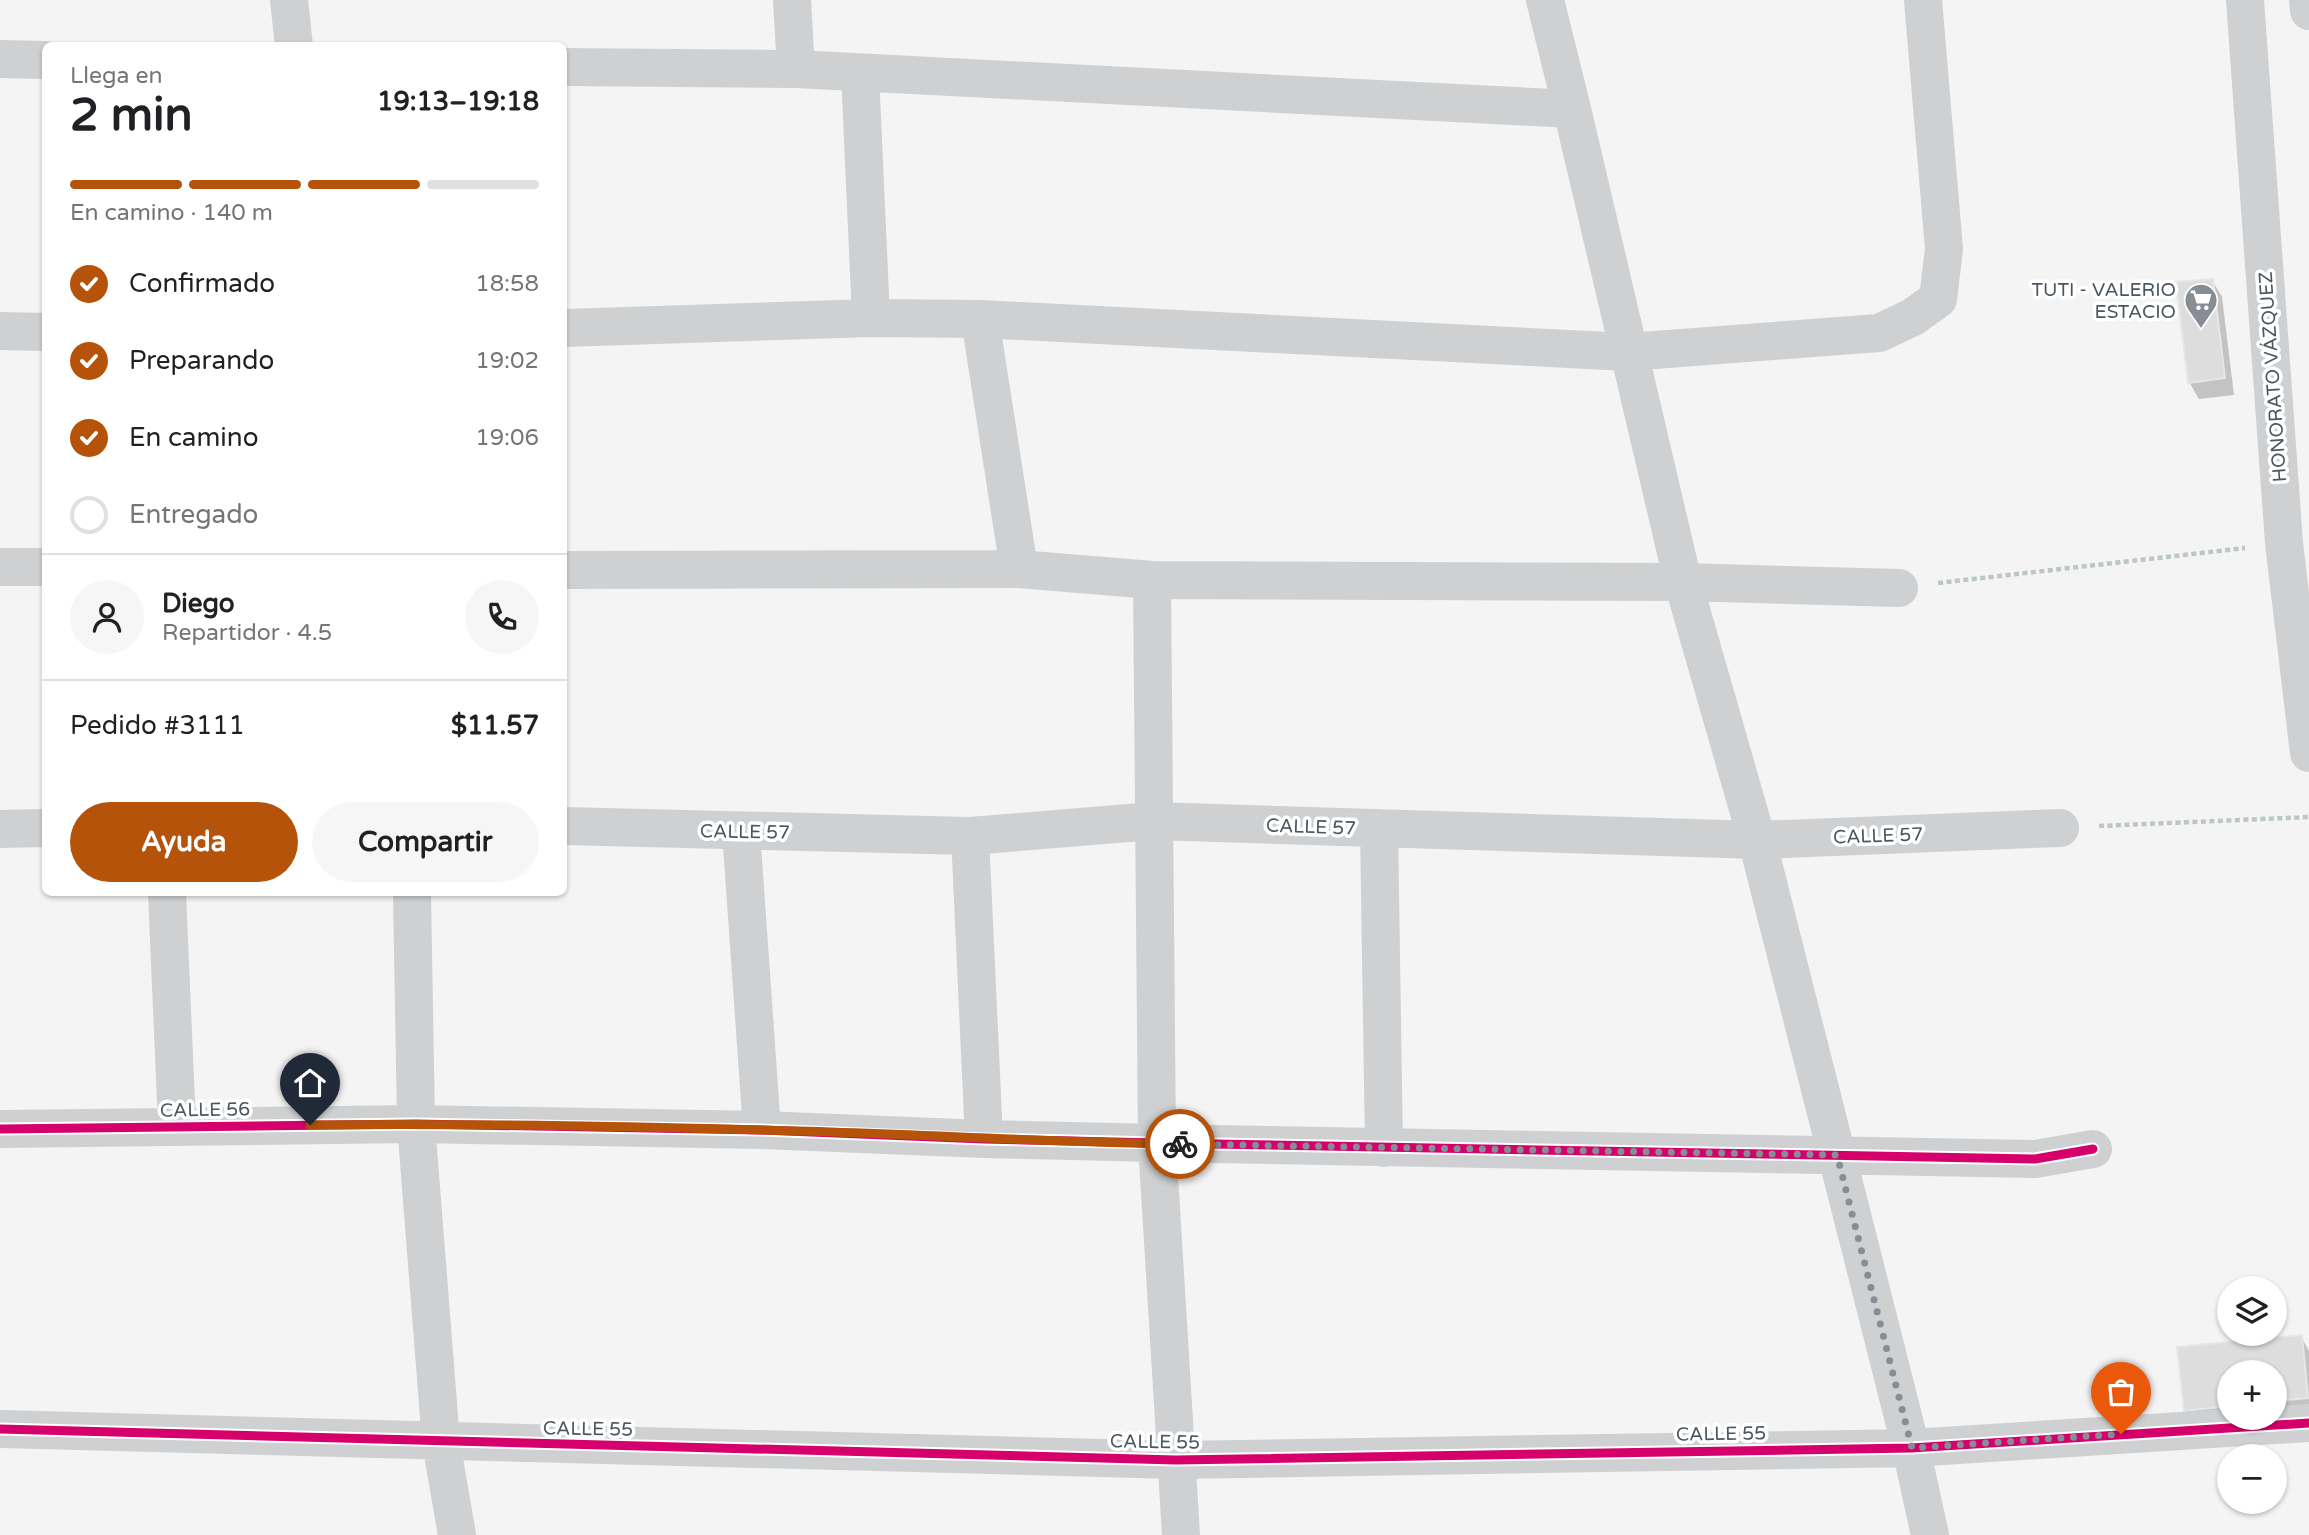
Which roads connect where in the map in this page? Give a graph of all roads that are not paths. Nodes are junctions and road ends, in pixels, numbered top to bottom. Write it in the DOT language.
graph roads {
  1 [pos="289,0"];
  2 [pos="792,0"];
  3 [pos="1545,0"];
  4 [pos="1923,0"];
  5 [pos="2245,0"];
  6 [pos="2308,0"];
  7 [pos="2309,11"];
  8 [pos="293,42"];
  9 [pos="0,59"];
  10 [pos="42,60"];
  11 [pos="567,67"];
  12 [pos="796,69"];
  13 [pos="860,73"];
  14 [pos="1572,109"];
  15 [pos="871,318"];
  16 [pos="980,319"];
  17 [pos="567,328"];
  18 [pos="0,331"];
  19 [pos="42,332"];
  20 [pos="1628,352"];
  21 [pos="2297,542"];
  22 [pos="0,567"];
  23 [pos="42,567"];
  24 [pos="1019,569"];
  25 [pos="567,570"];
  26 [pos="1152,580"];
  27 [pos="1683,582"];
  28 [pos="1899,588"];
  29 [pos="2309,753"];
  30 [pos="1153,821"];
  31 [pos="567,826"];
  32 [pos="42,828"];
  33 [pos="1379,828"];
  34 [pos="2060,828"];
  35 [pos="0,829"];
  36 [pos="741,831"];
  37 [pos="970,836"];
  38 [pos="1757,840"];
  39 [pos="167,896"];
  40 [pos="412,896"];
  41 [pos="416,1124"];
  42 [pos="177,1126"];
  43 [pos="0,1129"];
  44 [pos="762,1130"];
  45 [pos="984,1139"];
  46 [pos="1157,1143"];
  47 [pos="1384,1148"];
  48 [pos="2092,1149"];
  49 [pos="1837,1155"];
  50 [pos="2309,1423"];
  51 [pos="0,1429"];
  52 [pos="441,1443"];
  53 [pos="1912,1448"];
  54 [pos="1176,1460"];
  55 [pos="457,1535"];
  56 [pos="1181,1535"];
  57 [pos="1930,1535"];
  1 -- 8 [label="street"];
  2 -- 12 [label="street"];
  3 -- 14 [label="street"];
  4 -- 20 [label="street"];
  5 -- 21 [label="street, HONORATO VÁZQUEZ"];
  6 -- 7 [label="street"];
  9 -- 10 [label="street"];
  11 -- 12 [label="street"];
  12 -- 13 [label="street"];
  13 -- 14 [label="street"];
  13 -- 15 [label="street"];
  14 -- 20 [label="street"];
  15 -- 16 [label="street"];
  15 -- 17 [label="street"];
  16 -- 20 [label="street"];
  16 -- 24 [label="street"];
  18 -- 19 [label="street"];
  20 -- 27 [label="street"];
  21 -- 29 [label="street, HONORATO VÁZQUEZ"];
  22 -- 23 [label="street"];
  24 -- 25 [label="street"];
  24 -- 26 [label="street"];
  26 -- 27 [label="street"];
  26 -- 30 [label="street"];
  27 -- 28 [label="street"];
  27 -- 38 [label="street"];
  30 -- 33 [label="street, CALLE 57"];
  30 -- 37 [label="street, CALLE 57"];
  30 -- 46 [label="street"];
  31 -- 36 [label="street, CALLE 57"];
  32 -- 35 [label="street"];
  33 -- 38 [label="street, CALLE 57"];
  33 -- 47 [label="street"];
  34 -- 38 [label="street, CALLE 57"];
  36 -- 37 [label="street, CALLE 57"];
  36 -- 44 [label="street"];
  37 -- 45 [label="street"];
  38 -- 49 [label="street"];
  39 -- 42 [label="street"];
  40 -- 41 [label="street"];
  41 -- 42 [label="street, CALLE 56"];
  41 -- 44 [label="street, CALLE 56"];
  41 -- 52 [label="street"];
  42 -- 43 [label="street, CALLE 56"];
  44 -- 45 [label="street, CALLE 56"];
  45 -- 46 [label="street, CALLE 56"];
  46 -- 47 [label="street, CALLE 56"];
  46 -- 54 [label="street"];
  47 -- 49 [label="street, CALLE 56"];
  48 -- 49 [label="street, CALLE 56"];
  49 -- 53 [label="street"];
  50 -- 53 [label="street, CALLE 55"];
  51 -- 52 [label="street, CALLE 55"];
  52 -- 54 [label="street, CALLE 55"];
  52 -- 55 [label="street"];
  53 -- 54 [label="street, CALLE 55"];
  53 -- 57 [label="street"];
  54 -- 56 [label="street"];
}
